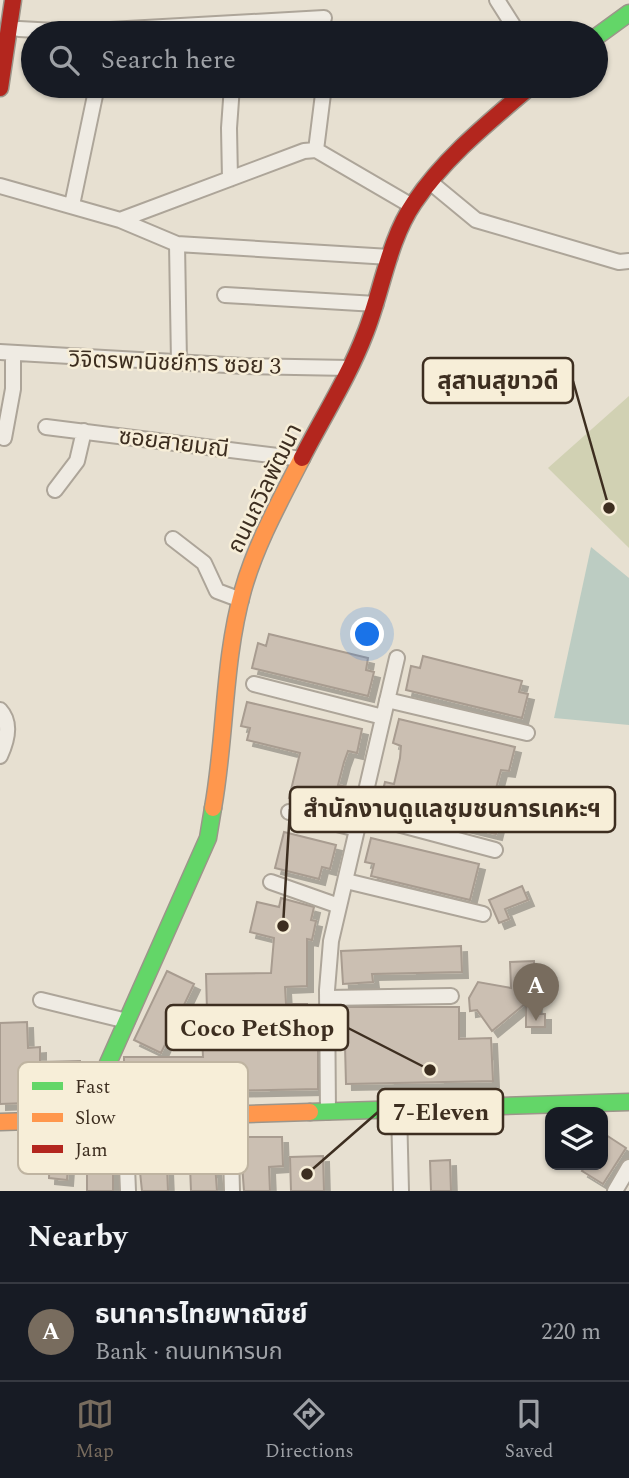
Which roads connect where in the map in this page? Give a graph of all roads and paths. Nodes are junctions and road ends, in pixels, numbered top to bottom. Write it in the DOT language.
graph roads {
  1 [pos="13,0"];
  2 [pos="26,0"];
  3 [pos="497,0"];
  4 [pos="629,13"];
  5 [pos="324,18"];
  6 [pos="270,21"];
  7 [pos="510,21"];
  8 [pos="608,28"];
  9 [pos="19,29"];
  10 [pos="4,48"];
  11 [pos="0,84"];
  12 [pos="94,98"];
  13 [pos="231,98"];
  14 [pos="322,98"];
  15 [pos="517,98"];
  16 [pos="316,150"];
  17 [pos="230,179"];
  18 [pos="430,182"];
  19 [pos="0,186"];
  20 [pos="72,205"];
  21 [pos="412,206"];
  22 [pos="120,220"];
  23 [pos="177,244"];
  24 [pos="390,257"];
  25 [pos="629,261"];
  26 [pos="225,295"];
  27 [pos="376,304"];
  28 [pos="6,353"];
  29 [pos="179,362"];
  30 [pos="350,368"];
  31 [pos="46,427"];
  32 [pos="84,431"];
  33 [pos="4,438"];
  34 [pos="302,459"];
  35 [pos="55,490"];
  36 [pos="173,539"];
  37 [pos="241,600"];
  38 [pos="397,658"];
  39 [pos="254,684"];
  40 [pos="387,700"];
  41 [pos="0,710"];
  42 [pos="383,717"];
  43 [pos="527,733"];
  44 [pos="0,756"];
  45 [pos="289,811"];
  46 [pos="360,814"];
  47 [pos="357,829"];
  48 [pos="495,850"];
  49 [pos="346,881"];
  50 [pos="271,882"];
  51 [pos="340,906"];
  52 [pos="482,914"];
  53 [pos="451,996"];
  54 [pos="327,998"];
  55 [pos="41,1000"];
  56 [pos="127,1021"];
  57 [pos="109,1062"];
  58 [pos="629,1102"];
  59 [pos="399,1109"];
  60 [pos="328,1112"];
  61 [pos="248,1114"];
  62 [pos="18,1121"];
  63 [pos="0,1122"];
  64 [pos="629,1167"];
  65 [pos="401,1191"];
  66 [pos="615,1191"];
  1 -- 10 [label="street"];
  2 -- 9 [label="street"];
  3 -- 7 [label="street"];
  4 -- 8 [label="street"];
  5 -- 6 [label="street"];
  9 -- 10 [label="street"];
  10 -- 11 [label="street"];
  12 -- 20 [label="street"];
  13 -- 17 [label="street"];
  14 -- 16 [label="street"];
  15 -- 18 [label="street, ถนนถวิลพัฒนา"];
  16 -- 17 [label="street"];
  16 -- 21 [label="street"];
  17 -- 22 [label="street"];
  18 -- 21 [label="street, ถนนถวิลพัฒนา"];
  18 -- 25 [label="street"];
  19 -- 20 [label="street"];
  20 -- 22 [label="street"];
  21 -- 24 [label="street, ถนนถวิลพัฒนา"];
  22 -- 23 [label="street"];
  23 -- 24 [label="street"];
  23 -- 29 [label="street"];
  24 -- 27 [label="street, ถนนถวิลพัฒนา"];
  26 -- 27 [label="street"];
  27 -- 30 [label="street, ถนนถวิลพัฒนา"];
  28 -- 29 [label="street, วิจิตรพานิชย์การ ซอย 3"];
  28 -- 33 [label="street"];
  29 -- 30 [label="street, วิจิตรพานิชย์การ ซอย 3"];
  30 -- 34 [label="street, ถนนถวิลพัฒนา"];
  31 -- 32 [label="street, ซอยสายมณี"];
  32 -- 34 [label="street, ซอยสายมณี"];
  32 -- 35 [label="street"];
  34 -- 37 [label="street, ถนนถวิลพัฒนา"];
  36 -- 37 [label="street"];
  37 -- 56 [label="street, ถนนถวิลพัฒนา"];
  38 -- 40 [label="street"];
  39 -- 42 [label="street"];
  40 -- 42 [label="street"];
  40 -- 43 [label="street"];
  41 -- 44 [label="street"];
  42 -- 46 [label="street"];
  45 -- 47 [label="street"];
  46 -- 47 [label="street"];
  46 -- 48 [label="street"];
  47 -- 49 [label="street"];
  49 -- 51 [label="street"];
  49 -- 52 [label="street"];
  50 -- 51 [label="street"];
  51 -- 54 [label="street"];
  53 -- 54 [label="street"];
  54 -- 60 [label="street"];
  55 -- 56 [label="street"];
  56 -- 57 [label="street, ถนนถวิลพัฒนา"];
  58 -- 59 [label="street"];
  59 -- 60 [label="street"];
  59 -- 65 [label="street"];
  60 -- 61 [label="street"];
  62 -- 63 [label="street"];
  64 -- 66 [label="street"];
}
